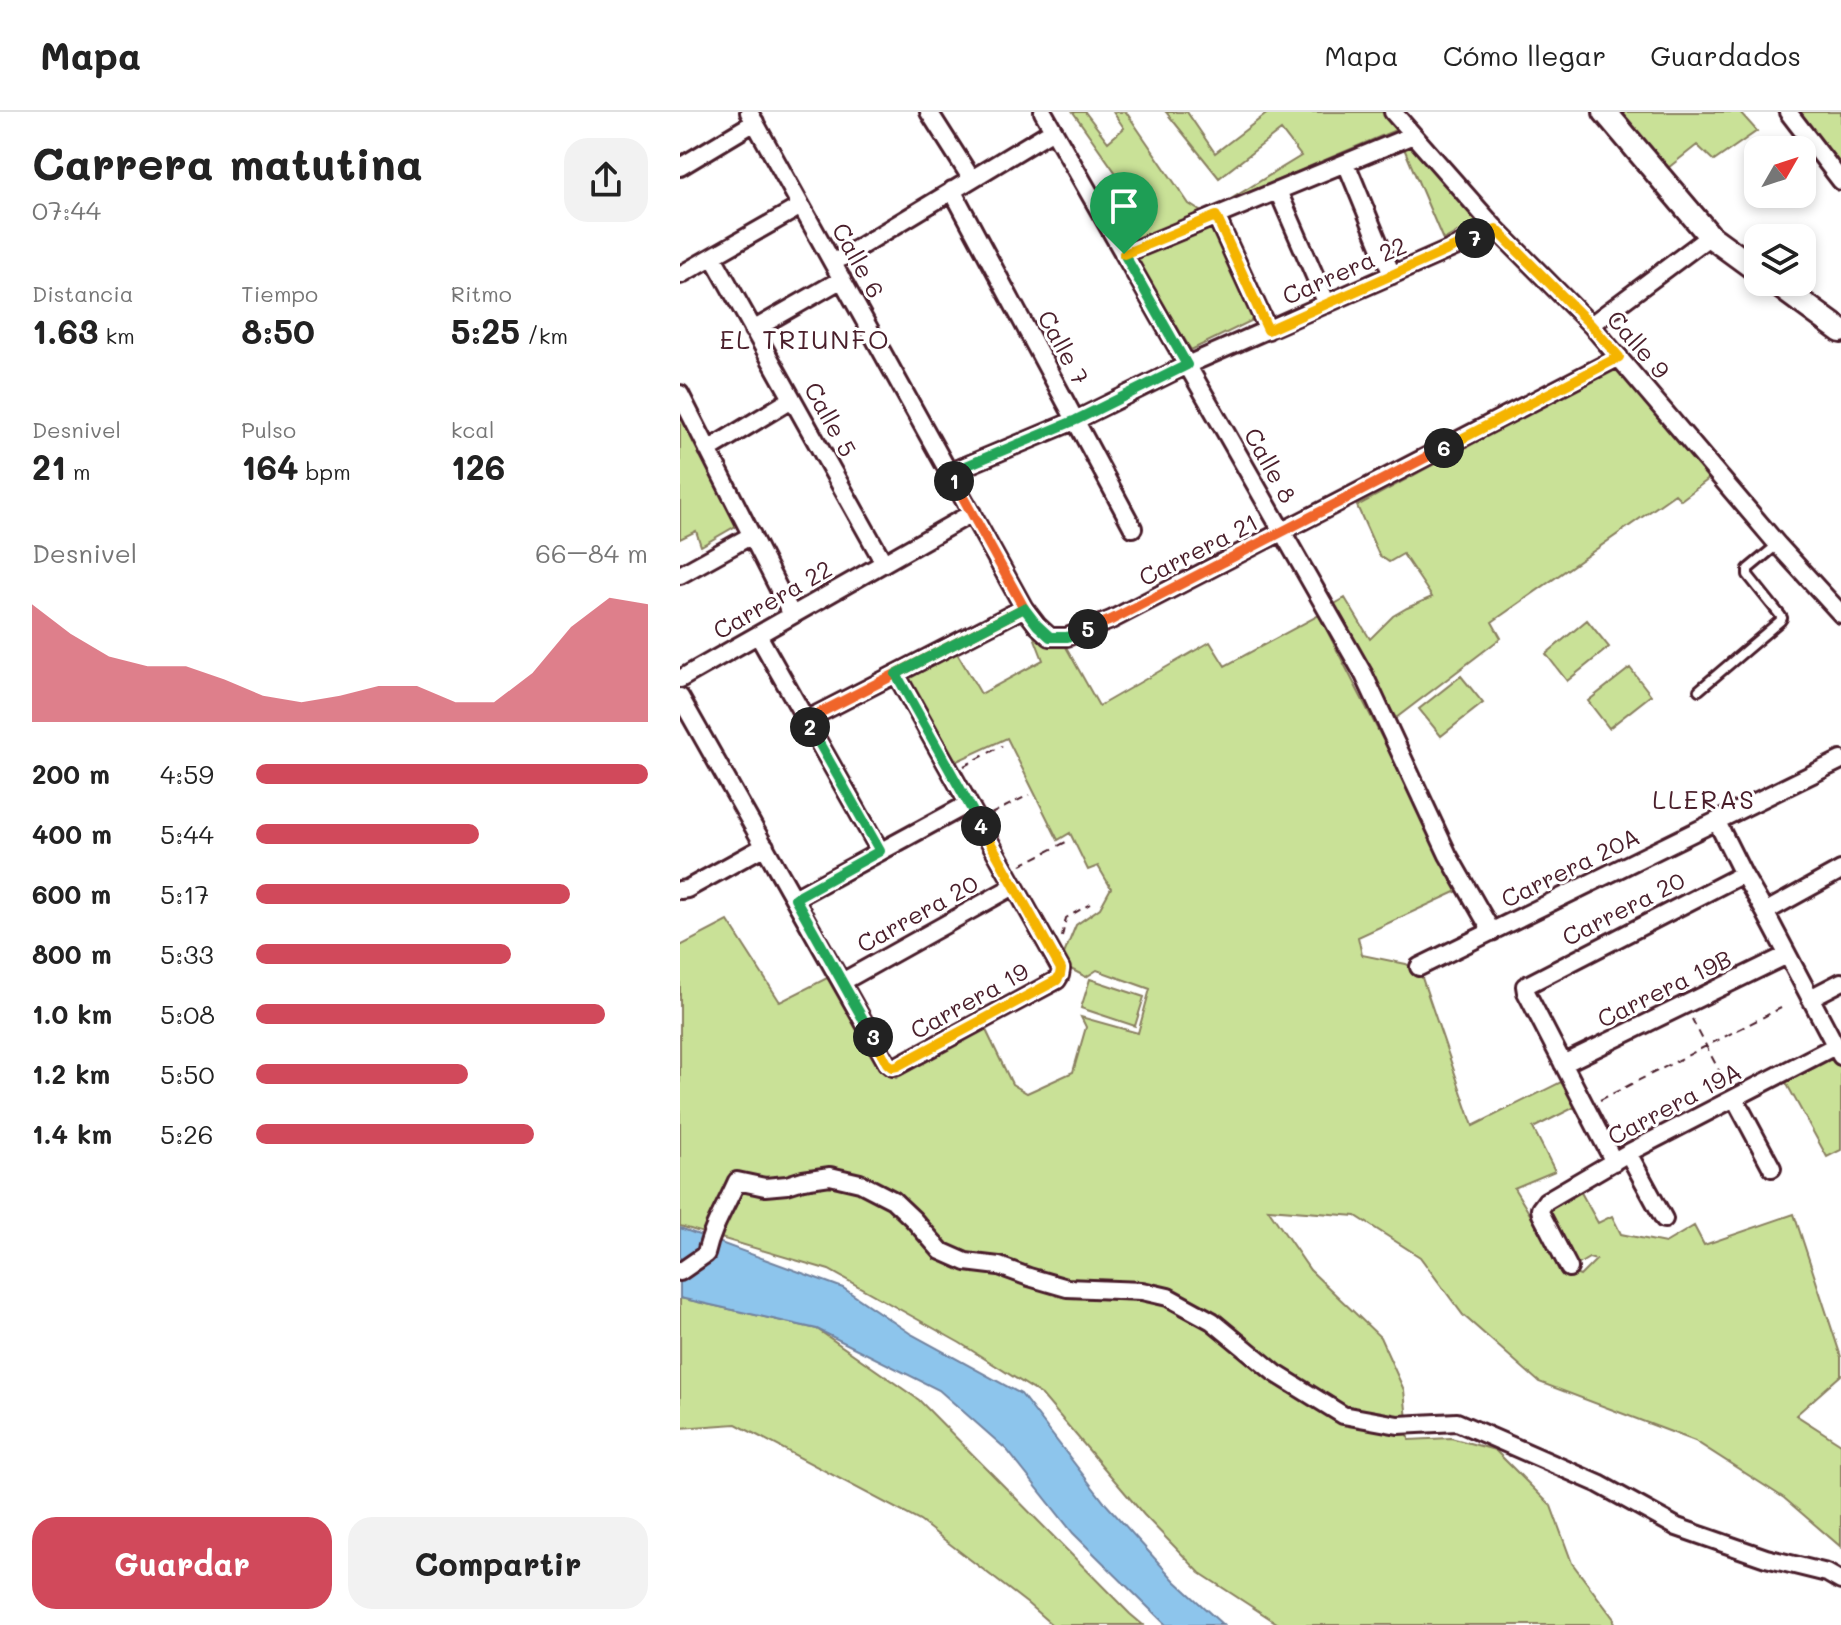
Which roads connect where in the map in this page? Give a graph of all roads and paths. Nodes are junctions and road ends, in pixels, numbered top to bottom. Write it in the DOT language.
graph roads {
  1 [pos="929,112"];
  2 [pos="1043,112"];
  3 [pos="1393,112"];
  4 [pos="1605,112"];
  5 [pos="1788,112"];
  6 [pos="752,117"];
  7 [pos="1053,130"];
  8 [pos="1413,135"];
  9 [pos="1346,163"];
  10 [pos="680,167"];
  11 [pos="971,178"];
  12 [pos="1841,181"];
  13 [pos="952,190"];
  14 [pos="1278,191"];
  15 [pos="801,206"];
  16 [pos="1216,216"];
  17 [pos="1496,229"];
  18 [pos="1710,236"];
  19 [pos="1124,254"];
  20 [pos="713,257"];
  21 [pos="1744,261"];
  22 [pos="833,263"];
  23 [pos="680,275"];
  24 [pos="1392,275"];
  25 [pos="842,279"];
  26 [pos="1793,296"];
  27 [pos="1327,304"];
  28 [pos="1591,325"];
  29 [pos="753,330"];
  30 [pos="1268,330"];
  31 [pos="1840,330"];
  32 [pos="1619,357"];
  33 [pos="1187,365"];
  34 [pos="680,394"];
  35 [pos="792,399"];
  36 [pos="1076,420"];
  37 [pos="708,450"];
  38 [pos="949,473"];
  39 [pos="972,513"];
  40 [pos="1133,528"];
  41 [pos="1282,533"];
  42 [pos="752,535"];
  43 [pos="1778,545"];
  44 [pos="884,563"];
  45 [pos="680,575"];
  46 [pos="1024,608"];
  47 [pos="1841,614"];
  48 [pos="792,615"];
  49 [pos="758,635"];
  50 [pos="1050,637"];
  51 [pos="896,674"];
  52 [pos="680,679"];
  53 [pos="1699,690"];
  54 [pos="680,697"];
  55 [pos="806,720"];
  56 [pos="1002,746"];
  57 [pos="1841,760"];
  58 [pos="951,773"];
  59 [pos="1029,795"];
  60 [pos="968,804"];
  61 [pos="978,821"];
  62 [pos="1717,822"];
  63 [pos="1066,842"];
  64 [pos="765,846"];
  65 [pos="880,851"];
  66 [pos="1841,870"];
  67 [pos="1743,874"];
  68 [pos="1010,879"];
  69 [pos="680,890"];
  70 [pos="795,898"];
  71 [pos="1090,904"];
  72 [pos="1765,912"];
  73 [pos="1492,932"];
  74 [pos="1787,955"];
  75 [pos="1052,956"];
  76 [pos="1419,967"];
  77 [pos="842,982"];
  78 [pos="1841,982"];
  79 [pos="1810,998"];
  80 [pos="1685,1005"];
  81 [pos="1781,1008"];
  82 [pos="1706,1047"];
  83 [pos="1838,1051"];
  84 [pos="1563,1064"];
  85 [pos="1735,1099"];
  86 [pos="1586,1107"];
  87 [pos="1621,1157"];
  88 [pos="1772,1168"];
  89 [pos="1664,1219"];
  90 [pos="1569,1268"];
  91 [pos="680,1272"];
  92 [pos="1841,1581"];
  1 -- 11 [label="street"];
  2 -- 7 [label="street, Calle 8"];
  3 -- 8 [label="street, Calle 9"];
  4 -- 18 [label="street"];
  5 -- 12 [label="street"];
  6 -- 10 [label="street"];
  6 -- 15 [label="street, Calle 6"];
  7 -- 11 [label="street"];
  7 -- 19 [label="street, Calle 8"];
  8 -- 9 [label="street"];
  8 -- 17 [label="street, Calle 9"];
  9 -- 14 [label="street"];
  9 -- 24 [label="street"];
  11 -- 13 [label="street"];
  13 -- 22 [label="street"];
  13 -- 36 [label="street, Calle 7"];
  14 -- 16 [label="street"];
  14 -- 27 [label="street"];
  15 -- 20 [label="street"];
  15 -- 22 [label="street, Calle 6"];
  16 -- 19 [label="street"];
  16 -- 30 [label="street"];
  17 -- 24 [label="street, Carrera 22"];
  17 -- 28 [label="street, Calle 9"];
  18 -- 21 [label="street"];
  18 -- 28 [label="street"];
  19 -- 33 [label="street, Calle 8"];
  20 -- 23 [label="street"];
  20 -- 29 [label="street, Calle 5"];
  22 -- 25 [label="street, Calle 6"];
  24 -- 27 [label="street, Carrera 22"];
  25 -- 29 [label="street"];
  25 -- 38 [label="street, Calle 6"];
  26 -- 31 [label="street"];
  27 -- 30 [label="street, Carrera 22"];
  28 -- 32 [label="street, Calle 9"];
  29 -- 35 [label="street, Calle 5"];
  30 -- 33 [label="street, Carrera 22"];
  32 -- 41 [label="street, Carrera 21"];
  32 -- 43 [label="street, Calle 9"];
  33 -- 36 [label="street, Carrera 22"];
  33 -- 41 [label="street, Calle 8"];
  34 -- 37 [label="street"];
  35 -- 37 [label="street"];
  35 -- 44 [label="street, Calle 5"];
  36 -- 38 [label="street, Carrera 22"];
  36 -- 40 [label="street, Calle 7"];
  37 -- 42 [label="street"];
  38 -- 39 [label="street, Calle 6"];
  39 -- 44 [label="street, Carrera 22"];
  39 -- 46 [label="street, Calle 6"];
  41 -- 50 [label="street, Carrera 21"];
  41 -- 73 [label="street, Calle 8"];
  42 -- 45 [label="street"];
  42 -- 48 [label="street"];
  43 -- 47 [label="street, Calle 9"];
  43 -- 53 [label="lane"];
  44 -- 48 [label="street, Carrera 22"];
  46 -- 50 [label="street, Calle 6"];
  46 -- 51 [label="street"];
  48 -- 49 [label="street, Carrera 22"];
  49 -- 52 [label="street, Carrera 22"];
  49 -- 55 [label="street"];
  51 -- 55 [label="street"];
  51 -- 58 [label="street, Carrera 19"];
  54 -- 64 [label="street"];
  55 -- 65 [label="street"];
  56 -- 58 [label="path"];
  57 -- 62 [label="street, Carrera 20A"];
  58 -- 60 [label="street, Carrera 19"];
  59 -- 61 [label="path"];
  60 -- 61 [label="street, Carrera 19"];
  60 -- 65 [label="street"];
  61 -- 68 [label="street, Carrera 19"];
  62 -- 67 [label="street"];
  62 -- 73 [label="street, Carrera 20A"];
  63 -- 68 [label="path"];
  64 -- 69 [label="street"];
  64 -- 70 [label="street"];
  65 -- 70 [label="street"];
  66 -- 72 [label="street"];
  67 -- 72 [label="street"];
  67 -- 84 [label="street, Carrera 20"];
  68 -- 75 [label="street, Carrera 19"];
  68 -- 77 [label="street, Carrera 20"];
  70 -- 77 [label="street"];
  71 -- 75 [label="path"];
  72 -- 74 [label="street"];
  73 -- 76 [label="street, Carrera 20A"];
  74 -- 79 [label="street"];
  74 -- 80 [label="street, Carrera 19B"];
  75 -- 77 [label="street, Carrera 19"];
  78 -- 79 [label="street"];
  79 -- 83 [label="street"];
  80 -- 82 [label="path"];
  80 -- 84 [label="street, Carrera 19B"];
  81 -- 82 [label="path"];
  82 -- 85 [label="path"];
  82 -- 86 [label="path"];
  83 -- 85 [label="street, Carrera 19A"];
  84 -- 86 [label="street"];
  85 -- 87 [label="street, Carrera 19A"];
  85 -- 88 [label="street"];
  86 -- 87 [label="street"];
  87 -- 89 [label="street"];
  87 -- 90 [label="street, Carrera 19A"];
  91 -- 92 [label="street"];
}
